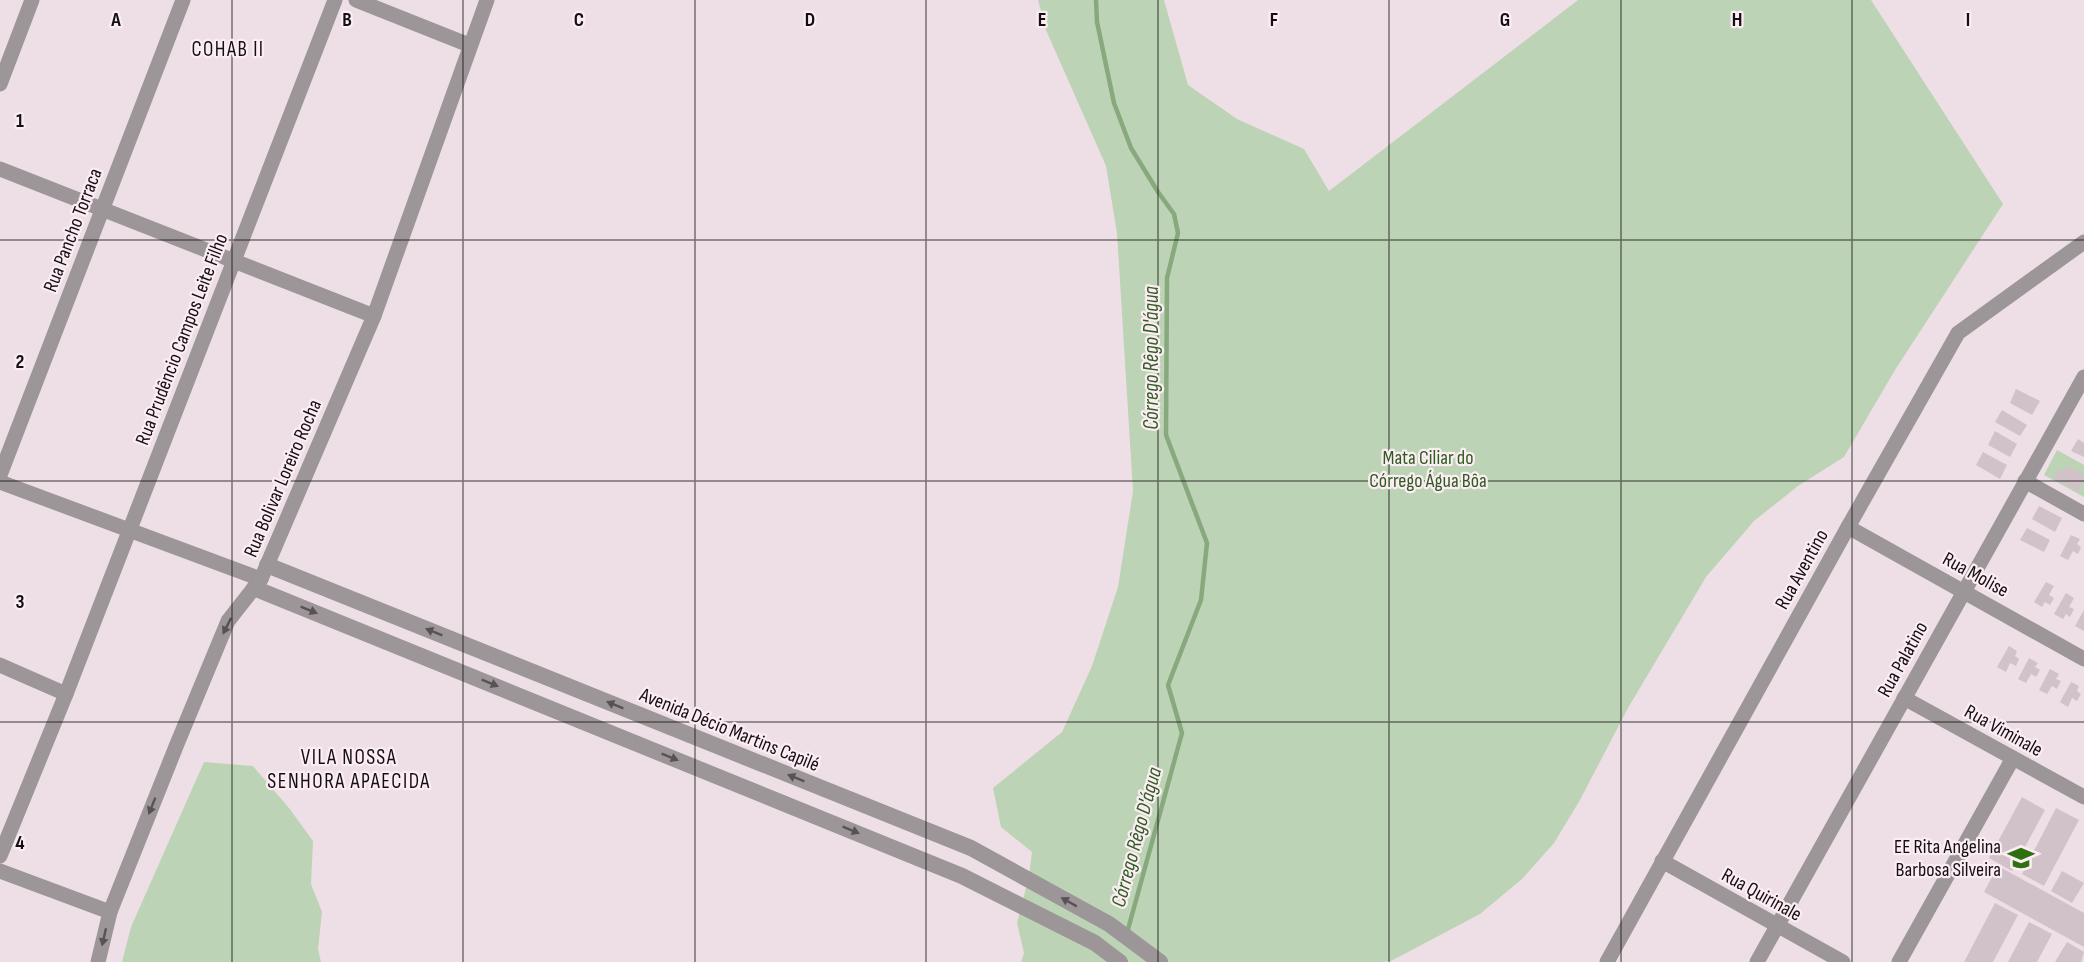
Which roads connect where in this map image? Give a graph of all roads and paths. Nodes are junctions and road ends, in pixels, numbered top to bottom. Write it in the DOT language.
graph roads {
  1 [pos="32,0"];
  2 [pos="183,0"];
  3 [pos="335,0"];
  4 [pos="356,0"];
  5 [pos="487,0"];
  6 [pos="470,45"];
  7 [pos="0,84"];
  8 [pos="0,169"];
  9 [pos="103,209"];
  10 [pos="2084,242"];
  11 [pos="234,260"];
  12 [pos="374,316"];
  13 [pos="2084,377"];
  14 [pos="0,475"];
  15 [pos="2025,481"];
  16 [pos="0,482"];
  17 [pos="2084,514"];
  18 [pos="1848,527"];
  19 [pos="130,530"];
  20 [pos="261,578"];
  21 [pos="1964,591"];
  22 [pos="2084,658"];
  23 [pos="0,665"];
  24 [pos="66,694"];
  25 [pos="1905,698"];
  26 [pos="2013,758"];
  27 [pos="2084,797"];
  28 [pos="0,856"];
  29 [pos="1662,861"];
  30 [pos="0,871"];
  31 [pos="110,912"];
  32 [pos="1776,926"];
  33 [pos="1115,958"];
  34 [pos="98,962"];
  35 [pos="1160,962"];
  36 [pos="1607,962"];
  37 [pos="1756,962"];
  38 [pos="1843,962"];
  39 [pos="1899,962"];
  1 -- 7 [label="street"];
  2 -- 9 [label="street, Rua Pancho Torraca"];
  3 -- 11 [label="street, Rua Prudêncio Campos Leite Filho"];
  4 -- 6 [label="street"];
  5 -- 6 [label="street, Rua Bolivar Loreiro Rocha"];
  6 -- 12 [label="street, Rua Bolivar Loreiro Rocha"];
  8 -- 9 [label="street"];
  9 -- 11 [label="street"];
  9 -- 14 [label="street, Rua Pancho Torraca"];
  10 -- 18 [label="street, Rua Aventino"];
  11 -- 12 [label="street"];
  11 -- 19 [label="street, Rua Prudêncio Campos Leite Filho"];
  12 -- 20 [label="street, Rua Bolivar Loreiro Rocha"];
  13 -- 15 [label="street, Rua Palatino"];
  15 -- 17 [label="street"];
  15 -- 21 [label="street, Rua Palatino"];
  16 -- 19 [label="street"];
  18 -- 21 [label="street, Rua Molise"];
  18 -- 29 [label="street, Rua Aventino"];
  19 -- 20 [label="street"];
  19 -- 24 [label="street, Rua Prudêncio Campos Leite Filho"];
  20 -- 31 [label="street, Rua Bolivar Loreiro Rocha, one-way"];
  20 -- 33 [label="street, one-way"];
  35 -- 20 [label="street, Avenida Décio Martins Capilé, one-way"];
  21 -- 22 [label="street, Rua Molise"];
  21 -- 25 [label="street, Rua Palatino"];
  23 -- 24 [label="street"];
  24 -- 28 [label="street, Rua Prudêncio Campos Leite Filho"];
  25 -- 26 [label="street, Rua Viminale"];
  25 -- 32 [label="street, Rua Palatino"];
  26 -- 27 [label="street, Rua Viminale"];
  26 -- 39 [label="street"];
  29 -- 32 [label="street, Rua Quirinale"];
  29 -- 36 [label="street, Rua Aventino"];
  30 -- 31 [label="street"];
  31 -- 34 [label="street, Rua Bolivar Loreiro Rocha, one-way"];
  32 -- 37 [label="street, Rua Palatino"];
  32 -- 38 [label="street, Rua Quirinale"];
}
